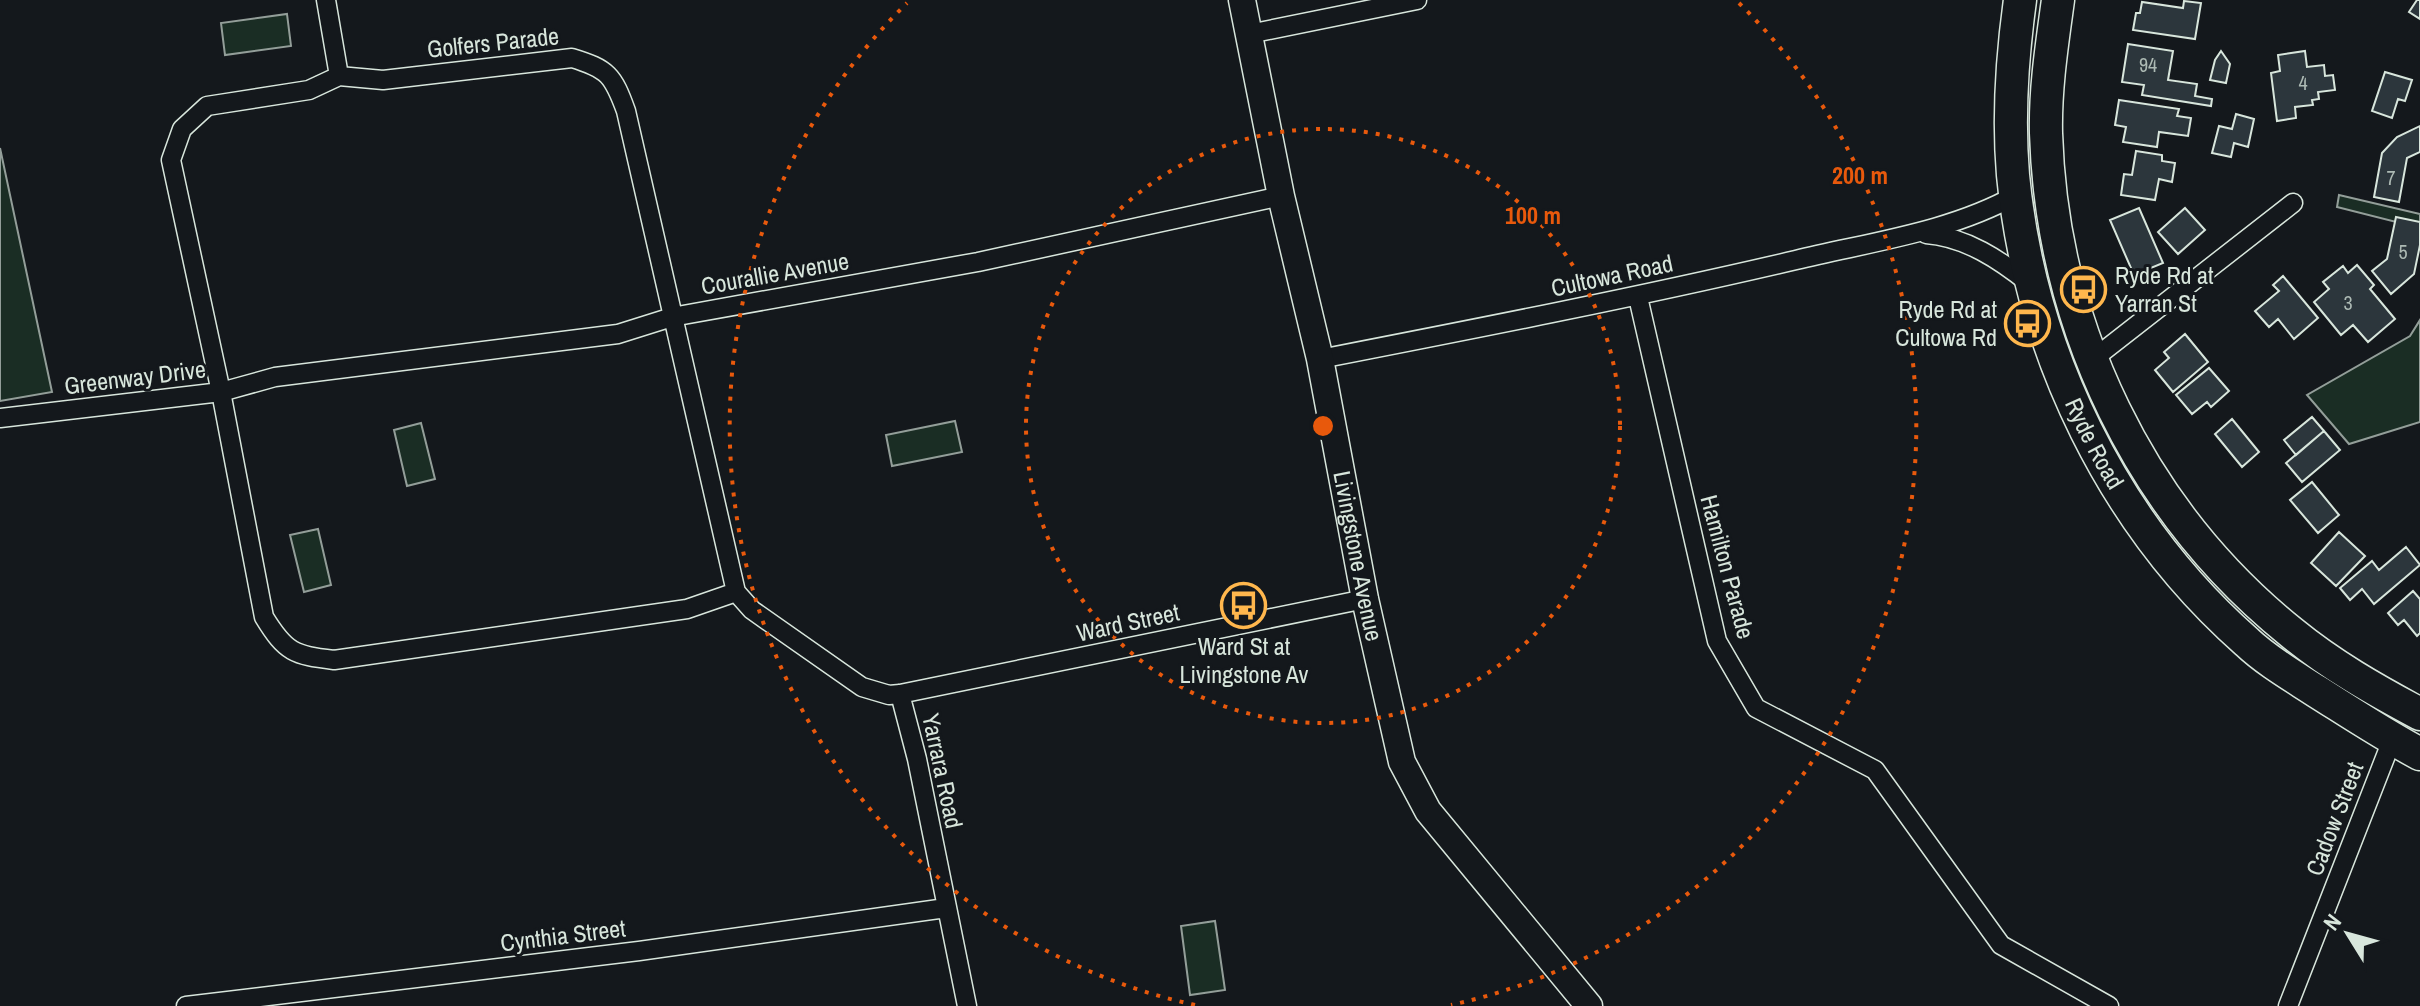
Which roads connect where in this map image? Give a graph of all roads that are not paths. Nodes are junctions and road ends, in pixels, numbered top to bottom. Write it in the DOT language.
graph roads {
  1 [pos="326,0"];
  2 [pos="1242,0"];
  3 [pos="1417,0"];
  4 [pos="2020,0"];
  5 [pos="2058,0"];
  6 [pos="1249,34"];
  7 [pos="339,76"];
  8 [pos="2016,195"];
  9 [pos="1281,196"];
  10 [pos="2293,203"];
  11 [pos="1911,233"];
  12 [pos="2033,286"];
  13 [pos="1638,297"];
  14 [pos="672,317"];
  15 [pos="1320,359"];
  16 [pos="2092,360"];
  17 [pos="275,377"];
  18 [pos="221,392"];
  19 [pos="0,418"];
  20 [pos="736,592"];
  21 [pos="1365,599"];
  22 [pos="900,694"];
  23 [pos="2420,714"];
  24 [pos="2406,747"];
  25 [pos="946,908"];
  26 [pos="186,1006"];
  27 [pos="967,1006"];
  28 [pos="1589,1006"];
  29 [pos="2109,1006"];
  30 [pos="2288,1006"];
  1 -- 7 [label="street"];
  2 -- 6 [label="street, Livingstone Avenue"];
  3 -- 6 [label="street"];
  4 -- 8 [label="highway, Ryde Road"];
  5 -- 16 [label="highway, Ryde Road"];
  6 -- 9 [label="street, Livingstone Avenue"];
  7 -- 14 [label="street, Golfers Parade"];
  7 -- 18 [label="street, Golfers Parade"];
  8 -- 11 [label="street, Cultowa Road"];
  8 -- 12 [label="highway, Ryde Road"];
  9 -- 14 [label="street, Courallie Avenue"];
  9 -- 15 [label="street, Livingstone Avenue"];
  10 -- 16 [label="street"];
  11 -- 12 [label="street, Cultowa Road"];
  11 -- 13 [label="street, Cultowa Road"];
  12 -- 24 [label="highway, Ryde Road"];
  13 -- 15 [label="street, Cultowa Road"];
  13 -- 29 [label="street, Hamilton Parade"];
  14 -- 17 [label="street, Courallie Avenue"];
  14 -- 20 [label="street, Golfers Parade"];
  15 -- 21 [label="street, Livingstone Avenue"];
  16 -- 23 [label="highway, Ryde Road"];
  17 -- 18 [label="street, Greenway Drive"];
  18 -- 19 [label="street, Greenway Drive"];
  18 -- 20 [label="street, Golfers Parade"];
  20 -- 22 [label="street, Yarrara Road"];
  21 -- 22 [label="street, Ward Street"];
  21 -- 28 [label="street, Livingstone Avenue"];
  22 -- 25 [label="street, Yarrara Road"];
  24 -- 30 [label="street, Cadow Street"];
  25 -- 26 [label="street, Cynthia Street"];
  25 -- 27 [label="street, Yarrara Road"];
}
